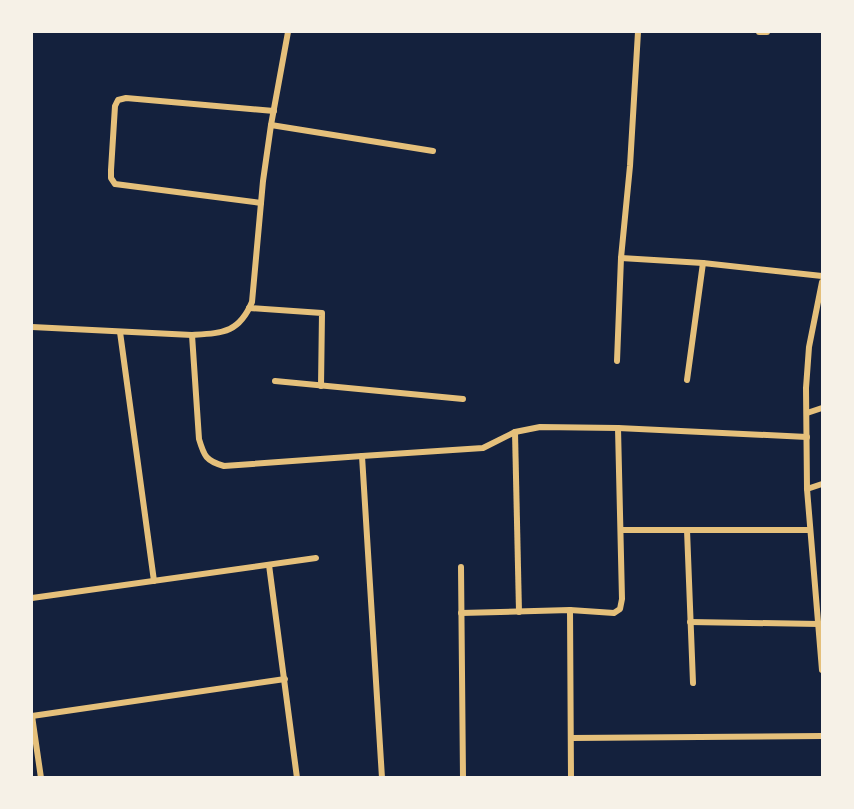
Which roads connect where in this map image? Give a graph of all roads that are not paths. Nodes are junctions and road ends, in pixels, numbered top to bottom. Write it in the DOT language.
graph roads {
  1 [pos="288,32"];
  2 [pos="638,32"];
  3 [pos="759,32"];
  4 [pos="767,32"];
  5 [pos="273,111"];
  6 [pos="271,125"];
  7 [pos="433,151"];
  8 [pos="261,203"];
  9 [pos="621,258"];
  10 [pos="703,262"];
  11 [pos="822,276"];
  12 [pos="822,282"];
  13 [pos="249,308"];
  14 [pos="32,327"];
  15 [pos="120,332"];
  16 [pos="192,335"];
  17 [pos="617,361"];
  18 [pos="687,380"];
  19 [pos="275,381"];
  20 [pos="321,386"];
  21 [pos="463,399"];
  22 [pos="822,408"];
  23 [pos="807,413"];
  24 [pos="618,428"];
  25 [pos="515,432"];
  26 [pos="807,437"];
  27 [pos="362,456"];
  28 [pos="822,483"];
  29 [pos="807,489"];
  30 [pos="621,530"];
  31 [pos="687,530"];
  32 [pos="810,531"];
  33 [pos="316,558"];
  34 [pos="269,565"];
  35 [pos="461,567"];
  36 [pos="154,581"];
  37 [pos="32,598"];
  38 [pos="570,610"];
  39 [pos="519,612"];
  40 [pos="461,613"];
  41 [pos="690,622"];
  42 [pos="819,624"];
  43 [pos="822,646"];
  44 [pos="822,670"];
  45 [pos="285,679"];
  46 [pos="693,683"];
  47 [pos="32,716"];
  48 [pos="822,736"];
  49 [pos="571,738"];
  50 [pos="40,777"];
  51 [pos="297,777"];
  52 [pos="382,777"];
  53 [pos="463,777"];
  54 [pos="571,777"];
  1 -- 5 [label="street"];
  2 -- 9 [label="street"];
  3 -- 4 [label="street"];
  5 -- 6 [label="street"];
  5 -- 8 [label="street"];
  6 -- 7 [label="street"];
  6 -- 8 [label="street"];
  8 -- 13 [label="street"];
  9 -- 10 [label="street"];
  9 -- 17 [label="street"];
  10 -- 11 [label="street"];
  10 -- 18 [label="street"];
  12 -- 23 [label="street"];
  13 -- 16 [label="street"];
  13 -- 20 [label="street"];
  14 -- 15 [label="street"];
  15 -- 16 [label="street"];
  15 -- 36 [label="street"];
  16 -- 27 [label="street"];
  19 -- 20 [label="street"];
  20 -- 21 [label="street"];
  22 -- 23 [label="street"];
  23 -- 26 [label="street"];
  24 -- 25 [label="street"];
  24 -- 26 [label="street"];
  24 -- 30 [label="street"];
  25 -- 27 [label="street"];
  25 -- 39 [label="street"];
  26 -- 29 [label="street"];
  27 -- 52 [label="street"];
  28 -- 29 [label="street"];
  29 -- 32 [label="street"];
  30 -- 31 [label="street"];
  30 -- 38 [label="street"];
  31 -- 32 [label="street"];
  31 -- 41 [label="street"];
  32 -- 42 [label="street"];
  33 -- 34 [label="street"];
  34 -- 36 [label="street"];
  34 -- 45 [label="street"];
  35 -- 40 [label="street"];
  36 -- 37 [label="street"];
  38 -- 39 [label="street"];
  38 -- 49 [label="street"];
  39 -- 40 [label="street"];
  40 -- 53 [label="street"];
  41 -- 42 [label="street"];
  41 -- 46 [label="street"];
  42 -- 43 [label="street"];
  43 -- 44 [label="street"];
  45 -- 47 [label="street"];
  45 -- 51 [label="street"];
  47 -- 50 [label="street"];
  48 -- 49 [label="street"];
  49 -- 54 [label="street"];
}
